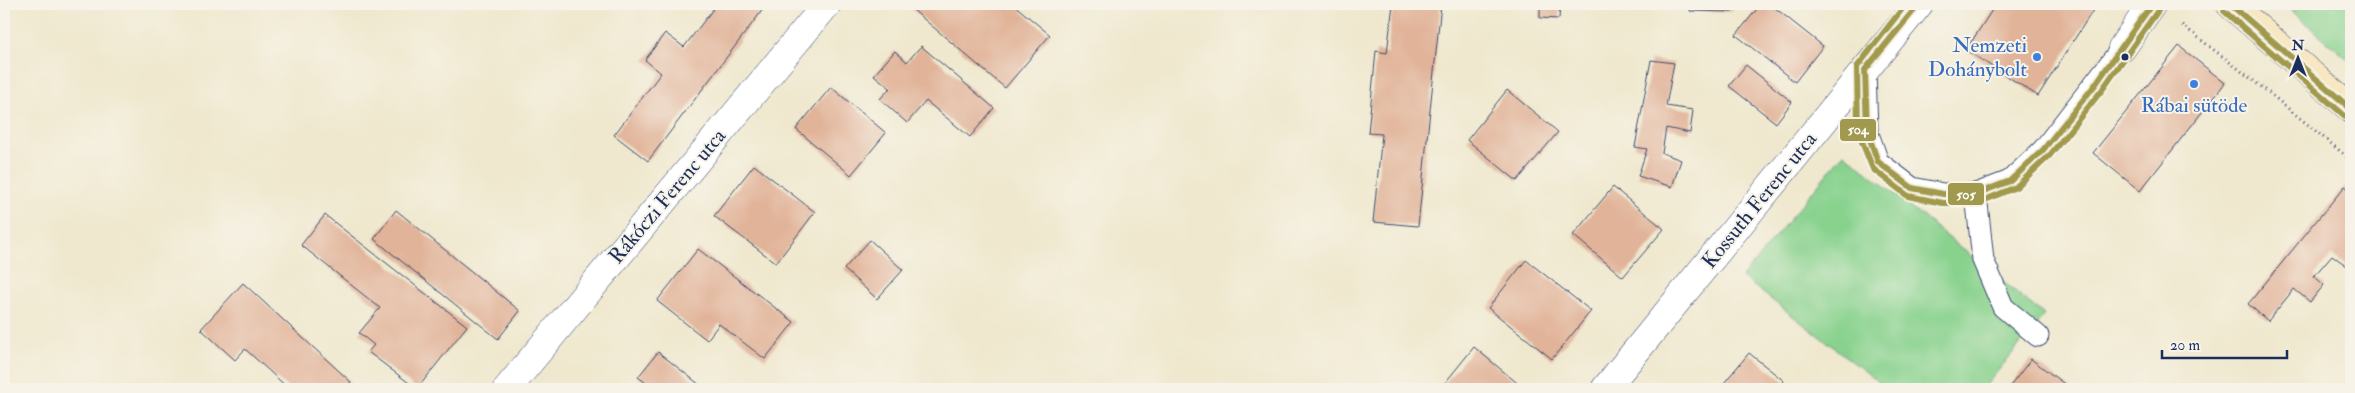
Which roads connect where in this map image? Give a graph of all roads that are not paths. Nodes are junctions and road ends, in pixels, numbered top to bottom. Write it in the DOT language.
graph roads {
  1 [pos="827,4"];
  2 [pos="2152,4"];
  3 [pos="2230,4"];
  4 [pos="1916,6"];
  5 [pos="2122,48"];
  6 [pos="1865,70"];
  7 [pos="2351,109"];
  8 [pos="1976,194"];
  9 [pos="2038,336"];
  10 [pos="507,389"];
  11 [pos="1605,389"];
  1 -- 10 [label="street, Rákóczi Ferenc utca"];
  2 -- 5 [label="street"];
  3 -- 7 [label="street"];
  4 -- 6 [label="street, Kossuth Ferenc utca"];
  5 -- 8 [label="lane"];
  6 -- 8 [label="lane"];
  6 -- 11 [label="street, Kossuth Ferenc utca"];
  8 -- 9 [label="lane"];
}
